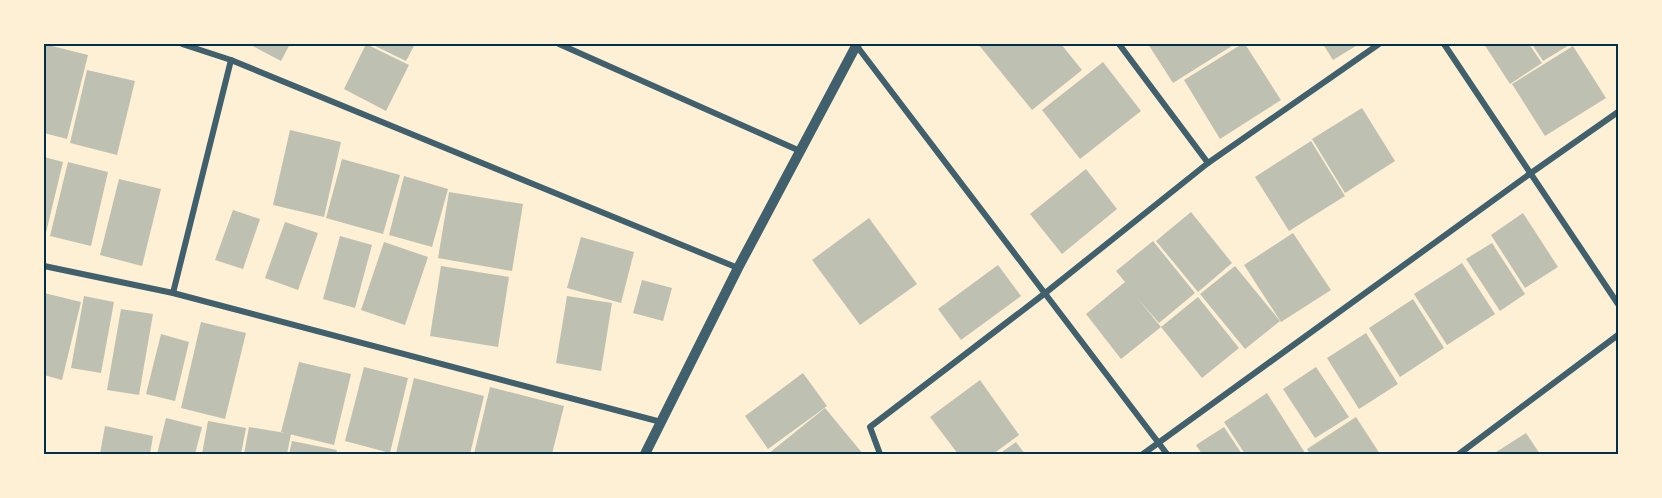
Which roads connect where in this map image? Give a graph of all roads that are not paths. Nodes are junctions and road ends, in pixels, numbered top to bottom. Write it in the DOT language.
graph roads {
  1 [pos="182,44"];
  2 [pos="559,44"];
  3 [pos="857,44"];
  4 [pos="1119,44"];
  5 [pos="1379,44"];
  6 [pos="1444,44"];
  7 [pos="231,60"];
  8 [pos="1618,112"];
  9 [pos="800,151"];
  10 [pos="1208,163"];
  11 [pos="1532,173"];
  12 [pos="44,266"];
  13 [pos="738,268"];
  14 [pos="173,293"];
  15 [pos="1044,294"];
  16 [pos="1618,304"];
  17 [pos="1618,335"];
  18 [pos="662,422"];
  19 [pos="1158,443"];
  20 [pos="645,454"];
  21 [pos="880,454"];
  22 [pos="1143,454"];
  23 [pos="1167,454"];
  24 [pos="1459,454"];
  1 -- 7 [label="street"];
  2 -- 9 [label="street"];
  3 -- 9 [label="street"];
  3 -- 15 [label="street"];
  4 -- 10 [label="street"];
  5 -- 10 [label="street"];
  6 -- 11 [label="street"];
  7 -- 13 [label="street"];
  7 -- 14 [label="street"];
  8 -- 11 [label="street"];
  9 -- 13 [label="street"];
  10 -- 15 [label="street"];
  11 -- 16 [label="street"];
  11 -- 19 [label="street"];
  12 -- 14 [label="street"];
  13 -- 18 [label="street"];
  14 -- 18 [label="street"];
  15 -- 19 [label="street"];
  15 -- 21 [label="street"];
  17 -- 24 [label="street"];
  18 -- 20 [label="street"];
  19 -- 22 [label="street"];
  19 -- 23 [label="street"];
}
